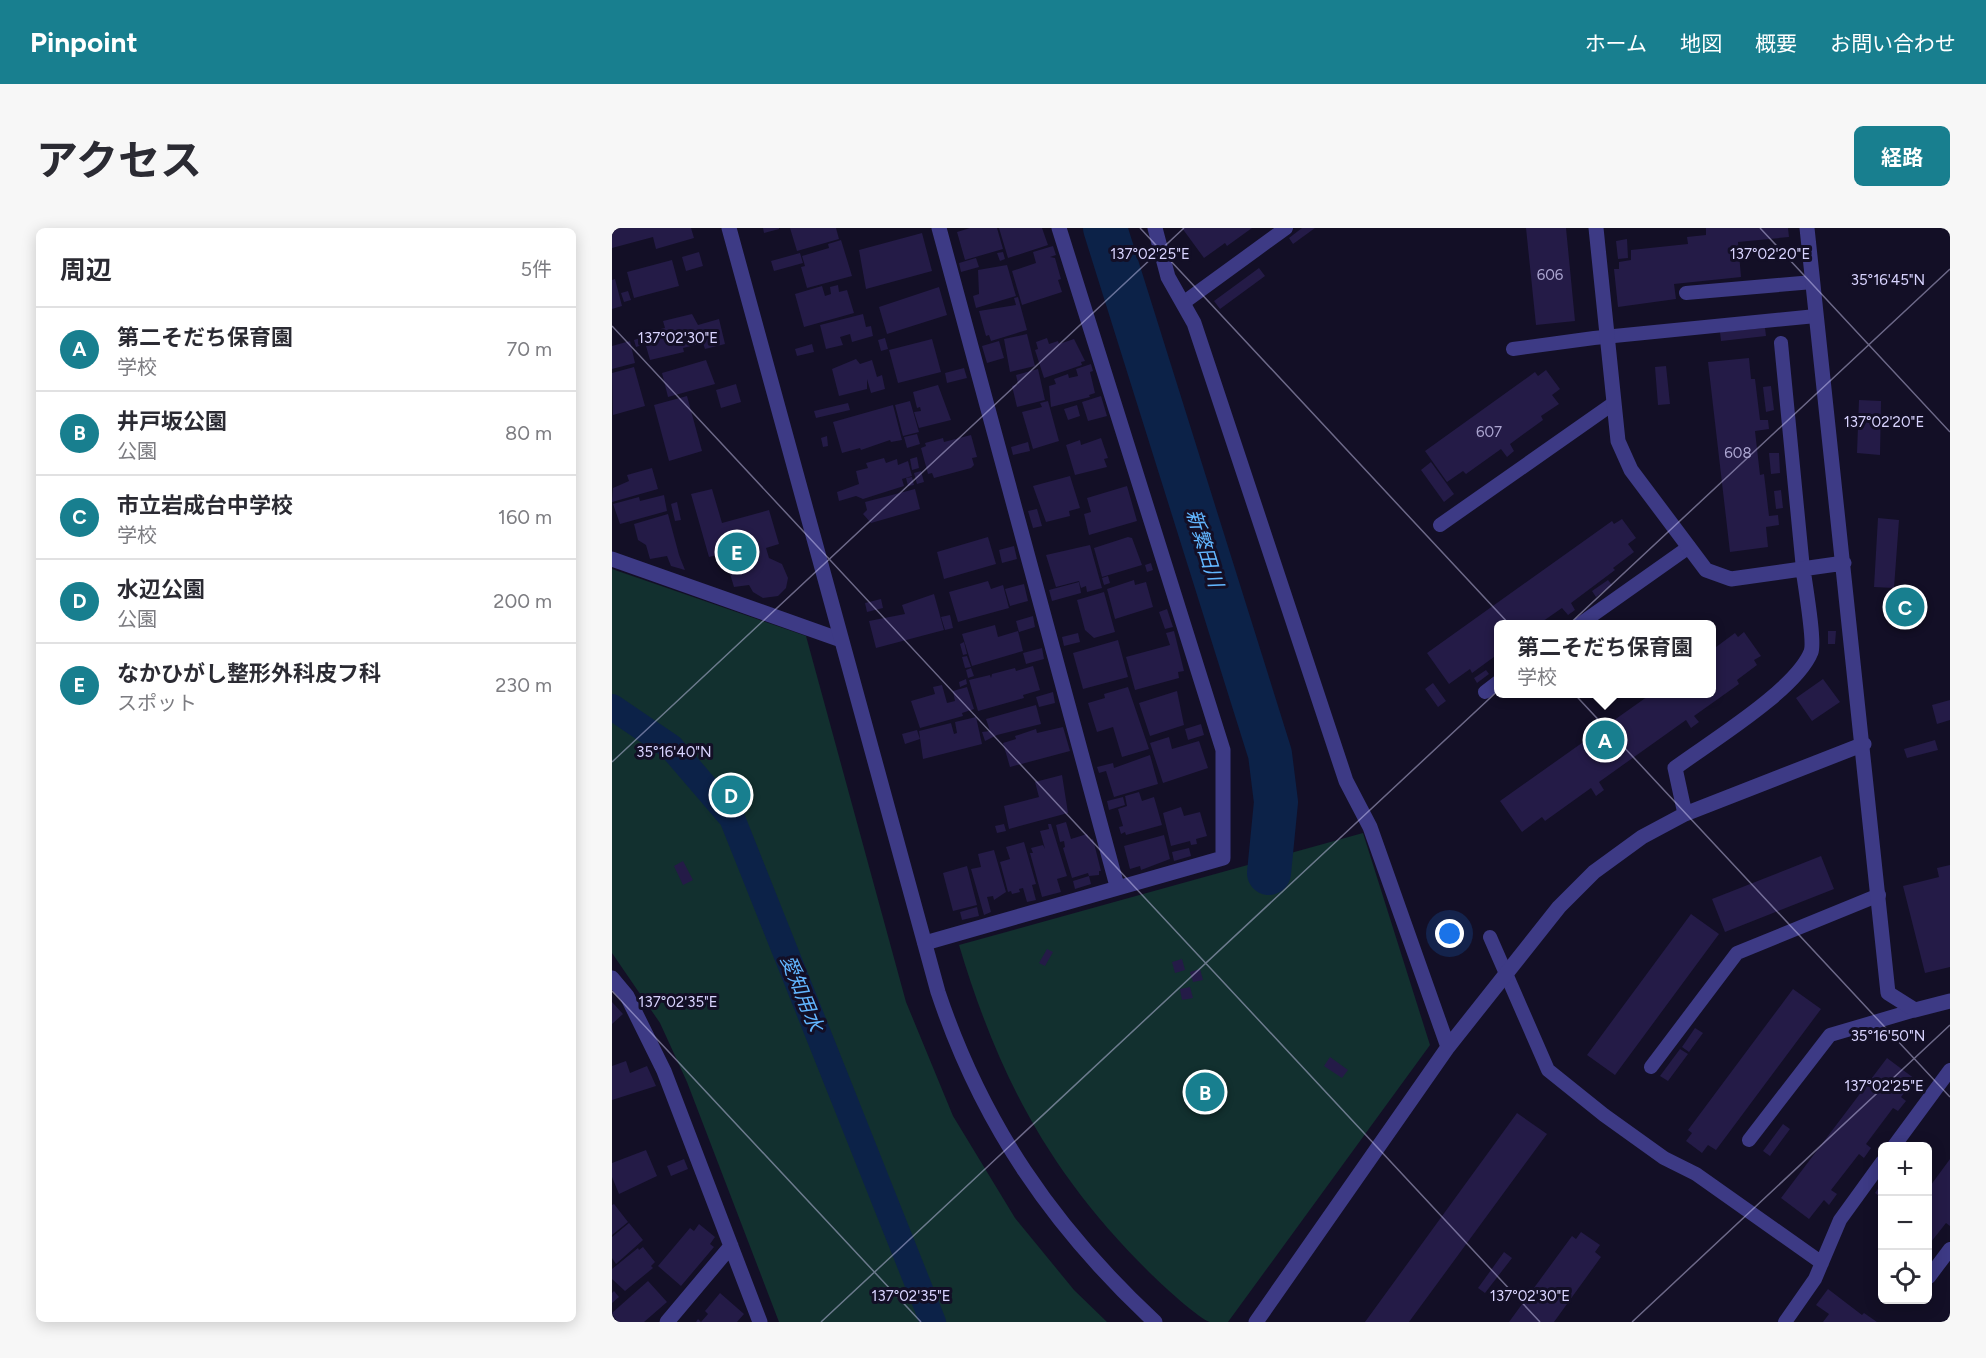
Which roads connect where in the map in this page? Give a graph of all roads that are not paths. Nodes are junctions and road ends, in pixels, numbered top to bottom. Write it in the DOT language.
graph roads {
  1 [pos="729,228"];
  2 [pos="939,228"];
  3 [pos="1059,228"];
  4 [pos="1155,228"];
  5 [pos="1286,228"];
  6 [pos="1596,228"];
  7 [pos="1807,228"];
  8 [pos="1813,282"];
  9 [pos="1686,293"];
  10 [pos="1183,303"];
  11 [pos="1816,316"];
  12 [pos="1607,337"];
  13 [pos="1781,343"];
  14 [pos="1513,349"];
  15 [pos="1614,403"];
  16 [pos="1440,525"];
  17 [pos="1689,547"];
  18 [pos="613,555"];
  19 [pos="1844,563"];
  20 [pos="1803,569"];
  21 [pos="1586,620"];
  22 [pos="841,640"];
  23 [pos="1494,685"];
  24 [pos="1485,692"];
  25 [pos="1864,744"];
  26 [pos="1685,814"];
  27 [pos="1117,886"];
  28 [pos="1879,896"];
  29 [pos="1490,936"];
  30 [pos="925,943"];
  31 [pos="612,978"];
  32 [pos="1950,1001"];
  33 [pos="1915,1010"];
  34 [pos="1448,1047"];
  35 [pos="1651,1067"];
  36 [pos="1950,1070"];
  37 [pos="1749,1140"];
  38 [pos="1897,1142"];
  39 [pos="1878,1168"];
  40 [pos="731,1246"];
  41 [pos="1950,1250"];
  42 [pos="1822,1263"];
  43 [pos="1932,1273"];
  44 [pos="1264,1319"];
  45 [pos="667,1322"];
  46 [pos="760,1322"];
  47 [pos="1155,1322"];
  48 [pos="1785,1322"];
  1 -- 22 [label="street"];
  2 -- 27 [label="street"];
  3 -- 27 [label="street"];
  4 -- 10 [label="street"];
  5 -- 10 [label="lane"];
  6 -- 12 [label="street"];
  7 -- 8 [label="street"];
  8 -- 9 [label="lane"];
  8 -- 11 [label="street"];
  10 -- 34 [label="street"];
  11 -- 12 [label="lane"];
  11 -- 19 [label="street"];
  12 -- 14 [label="lane"];
  12 -- 15 [label="street"];
  13 -- 20 [label="lane"];
  15 -- 16 [label="lane"];
  15 -- 17 [label="street"];
  17 -- 20 [label="street"];
  17 -- 21 [label="lane"];
  18 -- 22 [label="street"];
  19 -- 20 [label="street"];
  19 -- 25 [label="street"];
  20 -- 26 [label="street"];
  22 -- 30 [label="street"];
  23 -- 24 [label="lane"];
  25 -- 26 [label="street"];
  25 -- 28 [label="street"];
  26 -- 34 [label="street"];
  27 -- 30 [label="street"];
  28 -- 33 [label="street"];
  28 -- 35 [label="lane"];
  29 -- 42 [label="lane"];
  30 -- 47 [label="street"];
  31 -- 40 [label="street"];
  32 -- 33 [label="street"];
  33 -- 37 [label="lane"];
  34 -- 44 [label="street"];
  36 -- 38 [label="lane"];
  39 -- 42 [label="lane"];
  40 -- 45 [label="street"];
  40 -- 46 [label="street"];
  41 -- 43 [label="lane"];
  42 -- 48 [label="lane"];
}
